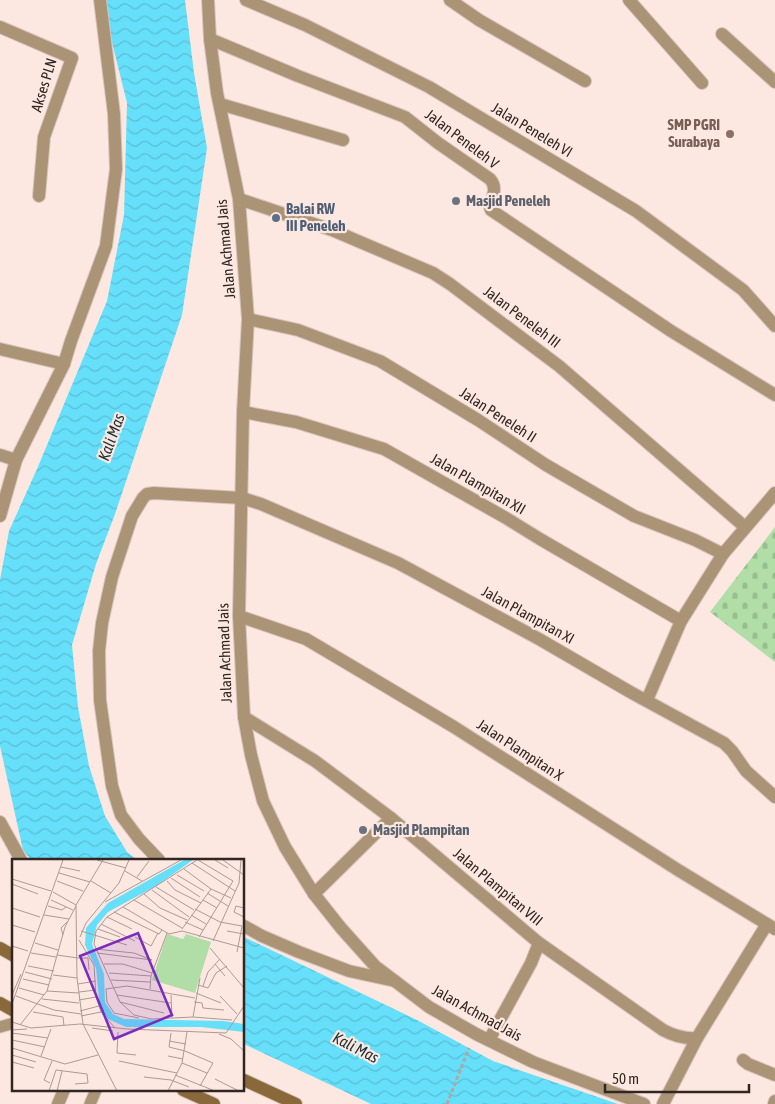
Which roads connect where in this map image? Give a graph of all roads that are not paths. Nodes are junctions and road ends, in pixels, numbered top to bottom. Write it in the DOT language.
graph roads {
  1 [pos="100,0"];
  2 [pos="208,0"];
  3 [pos="246,0"];
  4 [pos="450,0"];
  5 [pos="629,0"];
  6 [pos="0,28"];
  7 [pos="722,34"];
  8 [pos="210,39"];
  9 [pos="585,81"];
  10 [pos="775,82"];
  11 [pos="702,83"];
  12 [pos="220,104"];
  13 [pos="343,140"];
  14 [pos="39,196"];
  15 [pos="240,199"];
  16 [pos="248,319"];
  17 [pos="775,326"];
  18 [pos="0,349"];
  19 [pos="64,364"];
  20 [pos="775,395"];
  21 [pos="244,412"];
  22 [pos="0,456"];
  23 [pos="16,460"];
  24 [pos="775,492"];
  25 [pos="242,498"];
  26 [pos="0,516"];
  27 [pos="745,527"];
  28 [pos="723,554"];
  29 [pos="239,616"];
  30 [pos="681,621"];
  31 [pos="647,700"];
  32 [pos="244,717"];
  33 [pos="775,797"];
  34 [pos="391,818"];
  35 [pos="0,822"];
  36 [pos="20,859"];
  37 [pos="158,859"];
  38 [pos="314,894"];
  39 [pos="245,927"];
  40 [pos="771,927"];
  41 [pos="539,943"];
  42 [pos="0,948"];
  43 [pos="12,955"];
  44 [pos="394,980"];
  45 [pos="0,1003"];
  46 [pos="12,1010"];
  47 [pos="697,1038"];
  48 [pos="489,1040"];
  49 [pos="744,1060"];
  50 [pos="775,1075"];
  51 [pos="245,1080"];
  52 [pos="63,1092"];
  53 [pos="95,1092"];
  54 [pos="187,1092"];
  55 [pos="58,1104"];
  56 [pos="90,1104"];
  57 [pos="214,1104"];
  58 [pos="296,1104"];
  59 [pos="644,1104"];
  60 [pos="663,1104"];
  1 -- 19 [label="street"];
  2 -- 8 [label="street, Jalan Achmad Jais"];
  3 -- 17 [label="street, Jalan Peneleh VI"];
  4 -- 9 [label="street"];
  5 -- 11 [label="street"];
  6 -- 14 [label="street, Akses PLN"];
  7 -- 10 [label="street"];
  8 -- 12 [label="street, Jalan Achmad Jais"];
  8 -- 20 [label="street, Jalan Peneleh V"];
  12 -- 13 [label="street"];
  12 -- 15 [label="street, Jalan Achmad Jais"];
  15 -- 16 [label="street, Jalan Achmad Jais"];
  15 -- 27 [label="street, Jalan Peneleh III"];
  16 -- 21 [label="street, Jalan Achmad Jais"];
  16 -- 28 [label="street, Jalan Peneleh II"];
  18 -- 19 [label="street"];
  19 -- 23 [label="street"];
  21 -- 25 [label="street, Jalan Achmad Jais"];
  21 -- 30 [label="street, Jalan Plampitan XII"];
  22 -- 23 [label="street"];
  23 -- 26 [label="street"];
  24 -- 27 [label="street"];
  25 -- 29 [label="street, Jalan Achmad Jais"];
  25 -- 31 [label="street, Jalan Plampitan XI"];
  25 -- 37 [label="street, Jalan Plampitan XI"];
  27 -- 28 [label="street"];
  28 -- 30 [label="street"];
  29 -- 32 [label="street, Jalan Achmad Jais"];
  29 -- 40 [label="street, Jalan Plampitan X"];
  30 -- 31 [label="street"];
  31 -- 33 [label="street, Jalan Plampitan XI"];
  32 -- 34 [label="street, Jalan Plampitan VIII"];
  32 -- 38 [label="street, Jalan Achmad Jais"];
  34 -- 38 [label="street"];
  34 -- 41 [label="street, Jalan Plampitan VIII"];
  35 -- 36 [label="street"];
  38 -- 44 [label="street, Jalan Achmad Jais"];
  39 -- 44 [label="street"];
  40 -- 47 [label="street"];
  41 -- 47 [label="street, Jalan Plampitan VIII"];
  41 -- 48 [label="street, Jalan Plampitan VIII"];
  42 -- 43 [label="main road"];
  44 -- 48 [label="street, Jalan Achmad Jais"];
  45 -- 46 [label="main road"];
  47 -- 60 [label="street"];
  48 -- 59 [label="street, Jalan Achmad Jais"];
  49 -- 50 [label="street"];
  51 -- 58 [label="main road"];
  52 -- 55 [label="street"];
  53 -- 56 [label="lane"];
  54 -- 57 [label="main road"];
}
